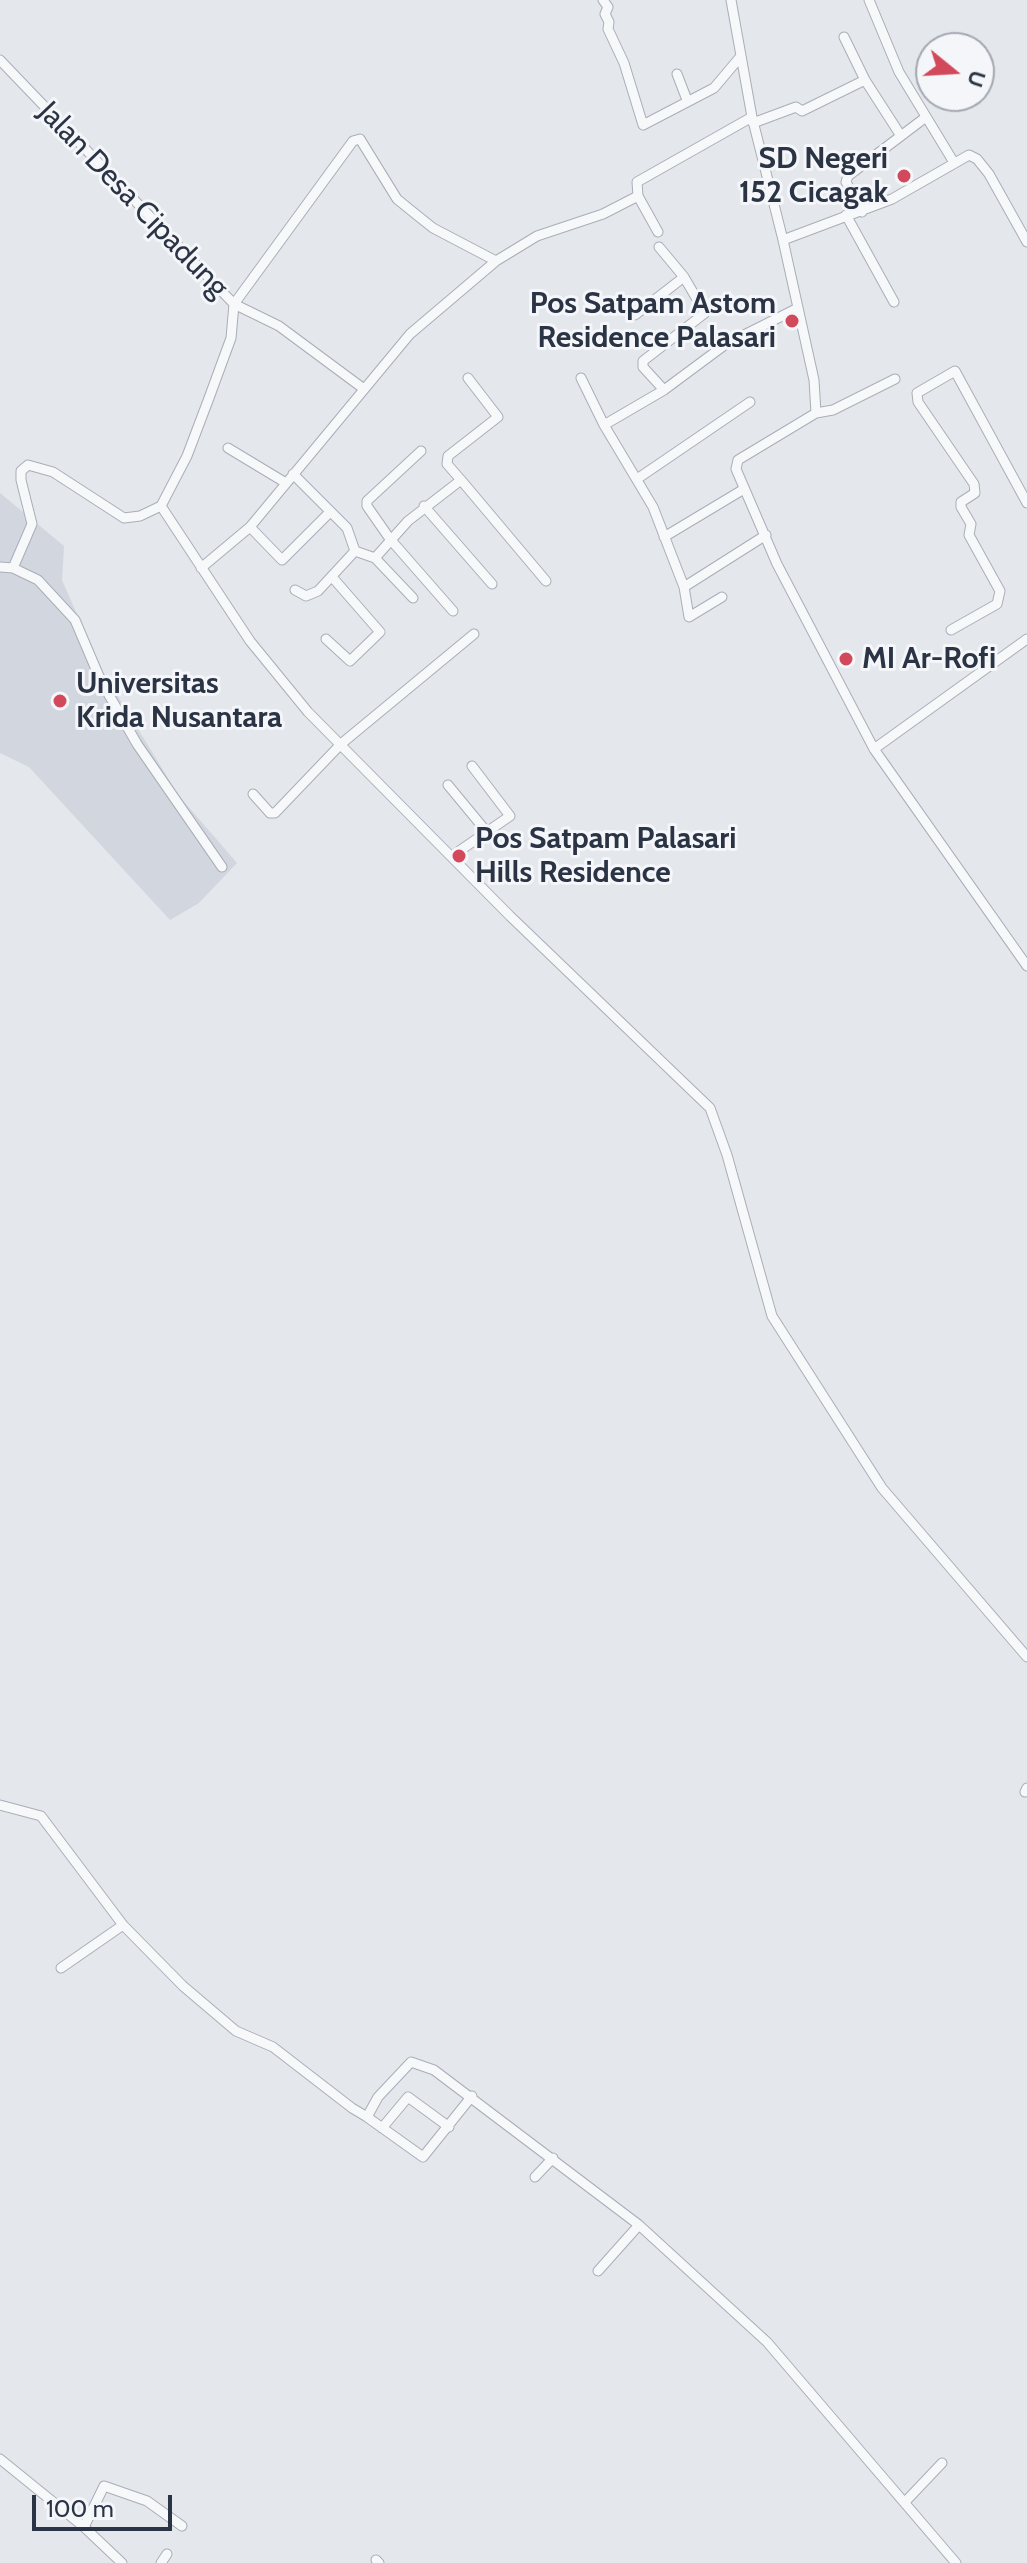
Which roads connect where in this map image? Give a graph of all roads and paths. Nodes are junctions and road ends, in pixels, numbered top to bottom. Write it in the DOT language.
graph roads {
  1 [pos="603,0"];
  2 [pos="731,0"];
  3 [pos="869,0"];
  4 [pos="844,37"];
  5 [pos="741,56"];
  6 [pos="0,60"];
  7 [pos="677,74"];
  8 [pos="865,80"];
  9 [pos="687,100"];
  10 [pos="926,117"];
  11 [pos="752,120"];
  12 [pos="901,136"];
  13 [pos="953,161"];
  14 [pos="638,196"];
  15 [pos="862,212"];
  16 [pos="846,215"];
  17 [pos="658,232"];
  18 [pos="783,240"];
  19 [pos="1027,242"];
  20 [pos="659,247"];
  21 [pos="496,261"];
  22 [pos="684,277"];
  23 [pos="894,302"];
  24 [pos="234,304"];
  25 [pos="798,308"];
  26 [pos="635,315"];
  27 [pos="468,378"];
  28 [pos="581,378"];
  29 [pos="895,379"];
  30 [pos="364,389"];
  31 [pos="664,390"];
  32 [pos="750,402"];
  33 [pos="816,413"];
  34 [pos="604,425"];
  35 [pos="228,448"];
  36 [pos="421,451"];
  37 [pos="293,474"];
  38 [pos="637,479"];
  39 [pos="461,480"];
  40 [pos="286,483"];
  41 [pos="744,489"];
  42 [pos="1027,503"];
  43 [pos="161,506"];
  44 [pos="424,506"];
  45 [pos="330,512"];
  46 [pos="250,527"];
  47 [pos="766,535"];
  48 [pos="664,537"];
  49 [pos="390,539"];
  50 [pos="355,551"];
  51 [pos="375,558"];
  52 [pos="0,567"];
  53 [pos="13,568"];
  54 [pos="201,568"];
  55 [pos="333,578"];
  56 [pos="546,581"];
  57 [pos="492,584"];
  58 [pos="684,587"];
  59 [pos="295,590"];
  60 [pos="722,597"];
  61 [pos="413,598"];
  62 [pos="453,611"];
  63 [pos="951,630"];
  64 [pos="474,634"];
  65 [pos="326,639"];
  66 [pos="1027,639"];
  67 [pos="341,744"];
  68 [pos="874,749"];
  69 [pos="472,766"];
  70 [pos="448,785"];
  71 [pos="253,794"];
  72 [pos="486,831"];
  73 [pos="452,856"];
  74 [pos="222,867"];
  75 [pos="1027,966"];
  76 [pos="1027,1657"];
  77 [pos="0,1805"];
  78 [pos="123,1925"];
  79 [pos="61,1968"];
  80 [pos="472,2096"];
  81 [pos="367,2117"];
  82 [pos="449,2127"];
  83 [pos="382,2128"];
  84 [pos="553,2158"];
  85 [pos="535,2177"];
  86 [pos="639,2225"];
  87 [pos="598,2271"];
  88 [pos="0,2459"];
  89 [pos="942,2463"];
  90 [pos="905,2502"];
  91 [pos="182,2526"];
  92 [pos="84,2527"];
  93 [pos="122,2563"];
  94 [pos="956,2563"];
  1 -- 9 [label="street"];
  2 -- 5 [label="street"];
  3 -- 10 [label="street"];
  4 -- 8 [label="street"];
  5 -- 9 [label="street"];
  5 -- 11 [label="street"];
  6 -- 24 [label="street, Jalan Desa Cipadung"];
  7 -- 9 [label="street"];
  8 -- 11 [label="street"];
  8 -- 12 [label="street"];
  10 -- 12 [label="street"];
  10 -- 13 [label="street"];
  11 -- 14 [label="street"];
  11 -- 18 [label="street"];
  12 -- 15 [label="street"];
  13 -- 15 [label="street"];
  13 -- 19 [label="street"];
  14 -- 17 [label="street"];
  14 -- 21 [label="street"];
  15 -- 16 [label="street"];
  16 -- 18 [label="street"];
  16 -- 23 [label="street"];
  18 -- 25 [label="street"];
  20 -- 22 [label="street"];
  21 -- 24 [label="street"];
  21 -- 30 [label="street"];
  22 -- 26 [label="street"];
  22 -- 31 [label="street"];
  24 -- 30 [label="street"];
  24 -- 43 [label="street"];
  25 -- 31 [label="street"];
  25 -- 33 [label="street"];
  27 -- 39 [label="street"];
  28 -- 34 [label="street"];
  29 -- 33 [label="street"];
  30 -- 37 [label="street"];
  31 -- 34 [label="street"];
  32 -- 38 [label="street"];
  33 -- 41 [label="street"];
  34 -- 38 [label="street"];
  35 -- 40 [label="street"];
  36 -- 49 [label="street"];
  37 -- 40 [label="street"];
  37 -- 45 [label="street"];
  38 -- 48 [label="street"];
  39 -- 44 [label="street"];
  39 -- 56 [label="street"];
  40 -- 46 [label="street"];
  41 -- 47 [label="street"];
  41 -- 48 [label="street"];
  42 -- 63 [label="street"];
  43 -- 53 [label="street"];
  43 -- 54 [label="street"];
  44 -- 49 [label="street"];
  44 -- 57 [label="street"];
  45 -- 46 [label="street"];
  45 -- 50 [label="street"];
  46 -- 54 [label="street"];
  47 -- 58 [label="street"];
  47 -- 68 [label="street"];
  48 -- 58 [label="street"];
  49 -- 51 [label="street"];
  49 -- 62 [label="street"];
  50 -- 51 [label="street"];
  50 -- 55 [label="street"];
  51 -- 61 [label="street"];
  52 -- 53 [label="street"];
  53 -- 74 [label="street"];
  54 -- 67 [label="street"];
  55 -- 59 [label="street"];
  55 -- 65 [label="street"];
  58 -- 60 [label="street"];
  64 -- 67 [label="street"];
  66 -- 68 [label="street"];
  67 -- 71 [label="street"];
  67 -- 73 [label="street"];
  68 -- 75 [label="street"];
  69 -- 72 [label="street"];
  70 -- 72 [label="street"];
  72 -- 73 [label="street"];
  73 -- 76 [label="street"];
  77 -- 78 [label="street"];
  78 -- 79 [label="street"];
  78 -- 81 [label="street"];
  80 -- 81 [label="street"];
  80 -- 82 [label="street"];
  80 -- 84 [label="street"];
  81 -- 83 [label="street"];
  82 -- 83 [label="street"];
  82 -- 83 [label="street"];
  84 -- 85 [label="street"];
  84 -- 86 [label="street"];
  86 -- 87 [label="street"];
  86 -- 90 [label="street"];
  88 -- 92 [label="street"];
  89 -- 90 [label="street"];
  90 -- 94 [label="street"];
  91 -- 92 [label="street"];
  92 -- 93 [label="street"];
}
